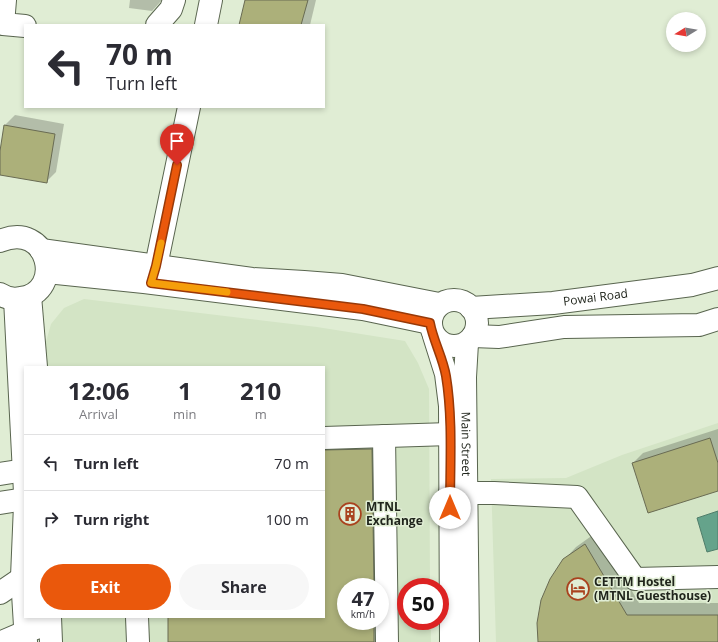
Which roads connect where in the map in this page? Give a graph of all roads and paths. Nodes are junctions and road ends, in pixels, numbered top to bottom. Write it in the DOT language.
graph roads {
  1 [pos="5,0"];
  2 [pos="174,0"];
  3 [pos="211,0"];
  4 [pos="158,24"];
  5 [pos="206,24"];
  6 [pos="24,26"];
  7 [pos="189,108"];
  8 [pos="0,241"];
  9 [pos="41,250"];
  10 [pos="47,272"];
  11 [pos="154,274"];
  12 [pos="718,278"];
  13 [pos="15,296"];
  14 [pos="471,308"];
  15 [pos="718,319"];
  16 [pos="435,321"];
  17 [pos="470,340"];
  18 [pos="36,366"];
  19 [pos="450,434"];
  20 [pos="384,436"];
  21 [pos="325,438"];
  22 [pos="24,461"];
  23 [pos="0,474"];
  24 [pos="458,493"];
  25 [pos="24,499"];
  26 [pos="0,503"];
  27 [pos="24,576"];
  28 [pos="718,577"];
  29 [pos="0,593"];
  30 [pos="25,618"];
  31 [pos="137,618"];
  32 [pos="50,627"];
  33 [pos="25,637"];
  34 [pos="2,642"];
  35 [pos="138,642"];
  36 [pos="387,642"];
  37 [pos="451,642"];
  38 [pos="468,642"];
  1 -- 6 [label="street"];
  2 -- 4 [label="street"];
  3 -- 5 [label="street"];
  7 -- 11 [label="street"];
  8 -- 9 [label="street"];
  9 -- 10 [label="street"];
  9 -- 11 [label="street"];
  10 -- 11 [label="street"];
  10 -- 13 [label="street"];
  11 -- 16 [label="street"];
  12 -- 14 [label="street, Powai Road"];
  13 -- 18 [label="street"];
  13 -- 22 [label="street"];
  14 -- 16 [label="street"];
  14 -- 17 [label="street, Main Street"];
  15 -- 17 [label="street, Powai Road"];
  16 -- 17 [label="street, Powai Road"];
  16 -- 19 [label="street, Main Street"];
  17 -- 24 [label="street, Main Street"];
  19 -- 20 [label="street"];
  19 -- 24 [label="street, Main Street"];
  20 -- 21 [label="street"];
  20 -- 36 [label="street"];
  22 -- 23 [label="street"];
  24 -- 28 [label="street"];
  24 -- 37 [label="street, Main Street"];
  24 -- 38 [label="street, Main Street"];
  25 -- 26 [label="street"];
  27 -- 29 [label="street"];
  30 -- 33 [label="street"];
  31 -- 35 [label="street"];
  32 -- 33 [label="street"];
  33 -- 34 [label="street"];
}
